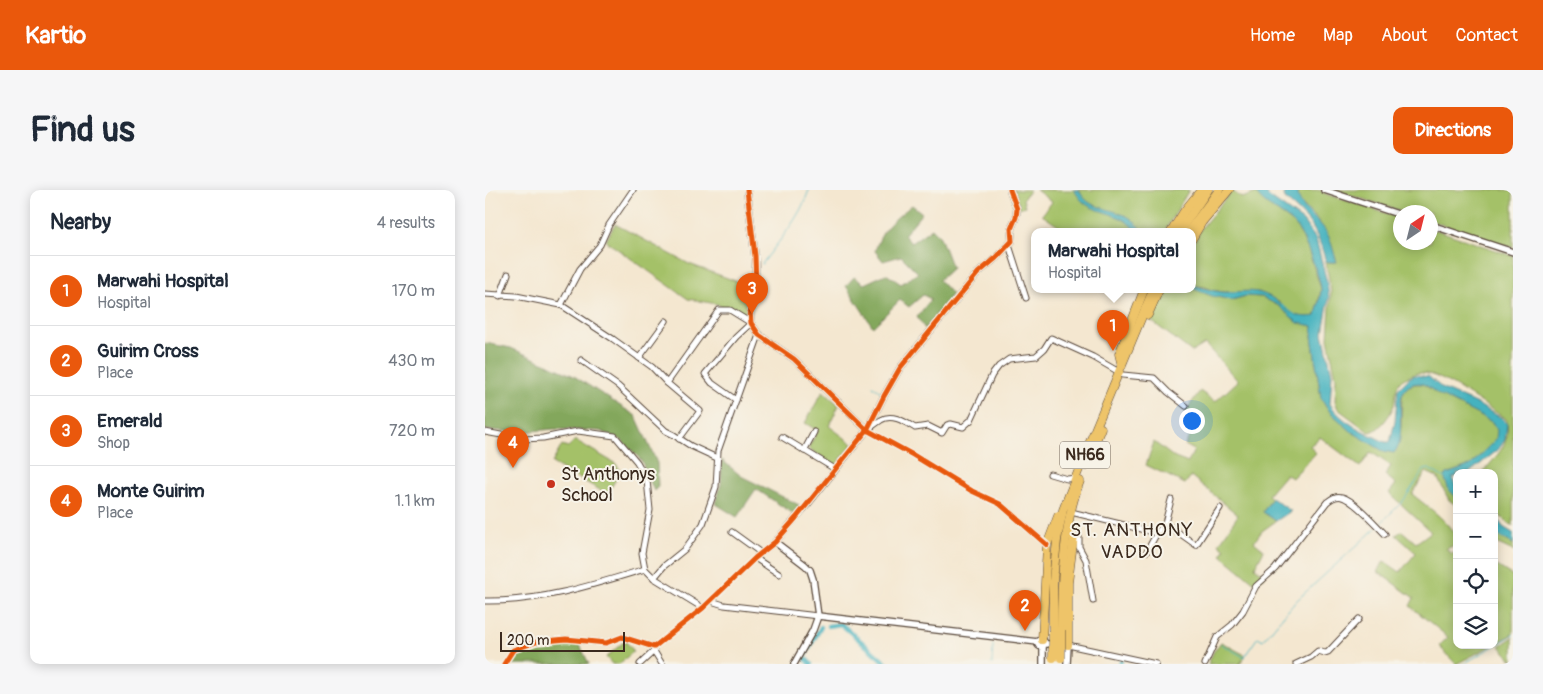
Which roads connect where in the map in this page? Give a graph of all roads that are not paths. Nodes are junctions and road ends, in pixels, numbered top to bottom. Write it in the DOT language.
graph roads {
  1 [pos="633,190"];
  2 [pos="747,190"];
  3 [pos="1010,190"];
  4 [pos="1201,190"];
  5 [pos="1208,190"];
  6 [pos="1219,190"];
  7 [pos="1229,190"];
  8 [pos="1324,190"];
  9 [pos="1393,212"];
  10 [pos="1438,227"];
  11 [pos="1174,228"];
  12 [pos="1182,228"];
  13 [pos="1191,228"];
  14 [pos="1196,232"];
  15 [pos="1009,245"];
  16 [pos="1513,252"];
  17 [pos="508,274"];
  18 [pos="1143,293"];
  19 [pos="1152,293"];
  20 [pos="1161,293"];
  21 [pos="485,294"];
  22 [pos="500,296"];
  23 [pos="1025,298"];
  24 [pos="561,305"];
  25 [pos="666,321"];
  26 [pos="751,323"];
  27 [pos="759,335"];
  28 [pos="639,358"];
  29 [pos="581,360"];
  30 [pos="1121,371"];
  31 [pos="667,383"];
  32 [pos="736,400"];
  33 [pos="1186,406"];
  34 [pos="867,430"];
  35 [pos="485,432"];
  36 [pos="814,432"];
  37 [pos="782,437"];
  38 [pos="679,440"];
  39 [pos="804,451"];
  40 [pos="717,458"];
  41 [pos="835,469"];
  42 [pos="1050,474"];
  43 [pos="1076,478"];
  44 [pos="1171,500"];
  45 [pos="1220,508"];
  46 [pos="1067,511"];
  47 [pos="1165,522"];
  48 [pos="1069,524"];
  49 [pos="732,532"];
  50 [pos="1073,533"];
  51 [pos="1157,533"];
  52 [pos="1385,534"];
  53 [pos="775,542"];
  54 [pos="1047,545"];
  55 [pos="1147,551"];
  56 [pos="761,553"];
  57 [pos="755,558"];
  58 [pos="645,569"];
  59 [pos="779,574"];
  60 [pos="654,578"];
  61 [pos="485,601"];
  62 [pos="711,601"];
  63 [pos="1093,601"];
  64 [pos="703,608"];
  65 [pos="818,616"];
  66 [pos="1359,619"];
  67 [pos="1057,630"];
  68 [pos="1042,643"];
  69 [pos="1068,644"];
  70 [pos="654,649"];
  71 [pos="1053,661"];
  72 [pos="1061,661"];
  73 [pos="504,664"];
  74 [pos="640,664"];
  75 [pos="662,664"];
  76 [pos="794,664"];
  77 [pos="1043,664"];
  78 [pos="1067,664"];
  79 [pos="1156,664"];
  80 [pos="1205,664"];
  81 [pos="1296,664"];
  1 -- 24 [label="street"];
  2 -- 26 [label="street"];
  3 -- 15 [label="street"];
  4 -- 11 [label="highway"];
  5 -- 12 [label="highway"];
  6 -- 13 [label="highway"];
  7 -- 14 [label="highway"];
  8 -- 9 [label="street"];
  10 -- 16 [label="street"];
  15 -- 23 [label="street"];
  15 -- 34 [label="street"];
  17 -- 22 [label="street"];
  18 -- 30 [label="highway"];
  19 -- 30 [label="highway, NH66"];
  20 -- 30 [label="highway, NH66"];
  21 -- 22 [label="street"];
  22 -- 24 [label="street"];
  24 -- 28 [label="street"];
  25 -- 28 [label="street"];
  26 -- 27 [label="street"];
  26 -- 31 [label="street"];
  26 -- 32 [label="street"];
  27 -- 32 [label="street"];
  27 -- 34 [label="street"];
  28 -- 31 [label="street"];
  29 -- 38 [label="street"];
  30 -- 33 [label="street"];
  30 -- 34 [label="street"];
  30 -- 43 [label="highway, NH66"];
  30 -- 46 [label="highway, NH66"];
  31 -- 38 [label="street"];
  32 -- 40 [label="street"];
  34 -- 41 [label="street"];
  34 -- 54 [label="street"];
  35 -- 58 [label="street"];
  36 -- 39 [label="street"];
  37 -- 39 [label="street"];
  38 -- 40 [label="street"];
  39 -- 41 [label="street"];
  40 -- 60 [label="street"];
  41 -- 53 [label="street"];
  42 -- 43 [label="street"];
  43 -- 46 [label="highway, NH66"];
  44 -- 47 [label="street"];
  45 -- 47 [label="street"];
  46 -- 48 [label="highway, NH66"];
  46 -- 51 [label="street"];
  46 -- 54 [label="highway"];
  46 -- 67 [label="highway, NH66"];
  47 -- 51 [label="street"];
  48 -- 50 [label="highway"];
  48 -- 67 [label="highway, NH66"];
  49 -- 56 [label="street"];
  50 -- 63 [label="street"];
  50 -- 69 [label="highway"];
  51 -- 55 [label="street"];
  52 -- 80 [label="street"];
  53 -- 56 [label="street"];
  53 -- 65 [label="street"];
  54 -- 68 [label="highway"];
  56 -- 57 [label="street"];
  57 -- 59 [label="street"];
  57 -- 62 [label="street"];
  58 -- 60 [label="street"];
  58 -- 61 [label="street"];
  60 -- 64 [label="street"];
  62 -- 64 [label="street"];
  62 -- 65 [label="street"];
  64 -- 70 [label="street"];
  65 -- 68 [label="street"];
  65 -- 76 [label="street"];
  66 -- 81 [label="street"];
  67 -- 71 [label="highway, NH66, bridge"];
  67 -- 72 [label="highway, NH66, bridge"];
  68 -- 69 [label="street"];
  68 -- 77 [label="street"];
  69 -- 78 [label="street"];
  69 -- 79 [label="street"];
  70 -- 73 [label="street"];
  70 -- 74 [label="street"];
  70 -- 75 [label="street"];
}
